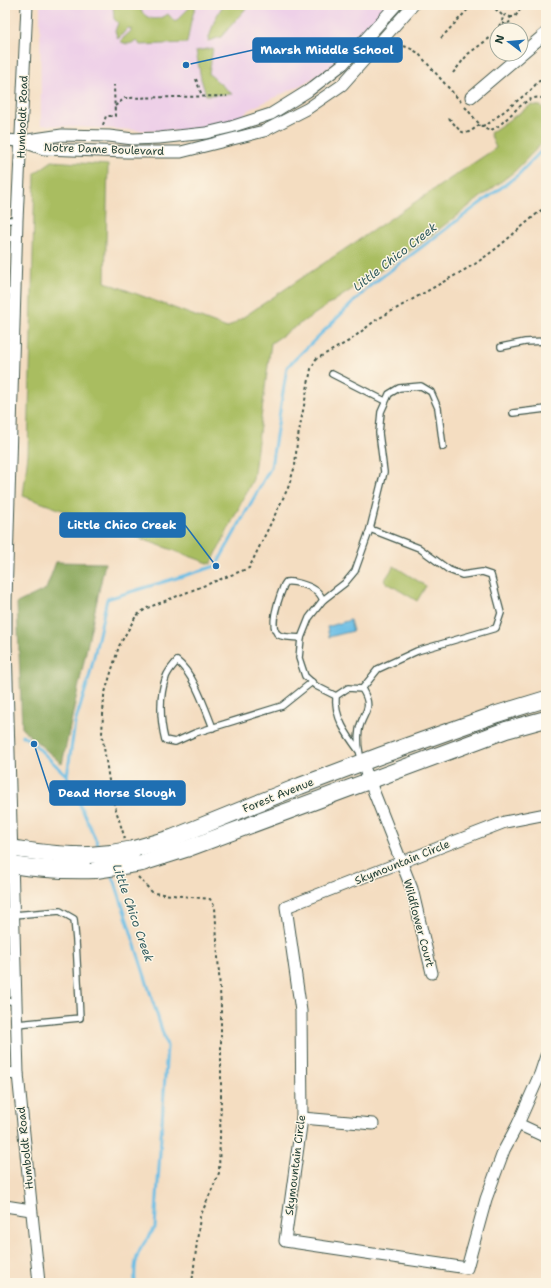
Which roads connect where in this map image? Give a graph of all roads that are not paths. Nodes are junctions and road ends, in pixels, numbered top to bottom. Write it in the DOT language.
graph roads {
  1 [pos="27,5"];
  2 [pos="396,5"];
  3 [pos="413,5"];
  4 [pos="546,33"];
  5 [pos="471,97"];
  6 [pos="5,140"];
  7 [pos="21,141"];
  8 [pos="5,220"];
  9 [pos="18,220"];
  10 [pos="10,291"];
  11 [pos="546,341"];
  12 [pos="501,347"];
  13 [pos="332,374"];
  14 [pos="9,394"];
  15 [pos="385,401"];
  16 [pos="546,408"];
  17 [pos="513,413"];
  18 [pos="444,447"];
  19 [pos="370,529"];
  20 [pos="323,600"];
  21 [pos="301,638"];
  22 [pos="312,682"];
  23 [pos="362,689"];
  24 [pos="336,696"];
  25 [pos="546,699"];
  26 [pos="546,719"];
  27 [pos="213,728"];
  28 [pos="360,756"];
  29 [pos="370,780"];
  30 [pos="546,814"];
  31 [pos="8,848"];
  32 [pos="135,857"];
  33 [pos="402,863"];
  34 [pos="8,864"];
  35 [pos="14,915"];
  36 [pos="432,973"];
  37 [pos="5,1000"];
  38 [pos="16,1002"];
  39 [pos="17,1024"];
  40 [pos="546,1056"];
  41 [pos="5,1073"];
  42 [pos="18,1074"];
  43 [pos="302,1118"];
  44 [pos="373,1124"];
  45 [pos="518,1124"];
  46 [pos="546,1137"];
  47 [pos="5,1206"];
  48 [pos="31,1210"];
  49 [pos="39,1283"];
  1 -- 7 [label="street, Humboldt Road"];
  2 -- 7 [label="street, Notre Dame Boulevard"];
  3 -- 7 [label="street, Notre Dame Boulevard"];
  4 -- 5 [label="street"];
  6 -- 7 [label="street"];
  7 -- 9 [label="street, Humboldt Road"];
  8 -- 9 [label="lane"];
  9 -- 10 [label="street, Humboldt Road"];
  10 -- 14 [label="street, Humboldt Road"];
  11 -- 12 [label="lane"];
  13 -- 15 [label="lane"];
  14 -- 31 [label="street, Humboldt Road"];
  15 -- 18 [label="lane"];
  15 -- 19 [label="lane"];
  16 -- 17 [label="lane"];
  19 -- 20 [label="lane"];
  19 -- 23 [label="lane"];
  20 -- 21 [label="lane"];
  20 -- 21 [label="lane"];
  21 -- 22 [label="lane"];
  22 -- 24 [label="lane"];
  22 -- 27 [label="lane"];
  23 -- 24 [label="lane"];
  23 -- 28 [label="lane"];
  24 -- 28 [label="lane"];
  25 -- 28 [label="street, Forest Avenue"];
  26 -- 29 [label="street, Forest Avenue"];
  27 -- 27 [label="lane"];
  28 -- 29 [label="street, Wildflower Court"];
  28 -- 32 [label="street, Forest Avenue"];
  29 -- 32 [label="street, Forest Avenue"];
  29 -- 33 [label="street, Wildflower Court"];
  30 -- 33 [label="street, Skymountain Circle"];
  31 -- 32 [label="street, Forest Avenue, bridge"];
  31 -- 34 [label="street, Humboldt Road"];
  32 -- 34 [label="street, Forest Avenue, bridge"];
  33 -- 36 [label="street, Wildflower Court"];
  33 -- 43 [label="street, Skymountain Circle"];
  34 -- 35 [label="street, Humboldt Road"];
  35 -- 38 [label="street, Humboldt Road"];
  35 -- 39 [label="lane"];
  37 -- 38 [label="lane"];
  38 -- 39 [label="street, Humboldt Road"];
  39 -- 42 [label="street, Humboldt Road"];
  40 -- 45 [label="street, Skymountain Circle"];
  41 -- 42 [label="street"];
  42 -- 48 [label="street, Humboldt Road"];
  43 -- 44 [label="street"];
  43 -- 45 [label="street, Skymountain Circle"];
  45 -- 46 [label="street"];
  47 -- 48 [label="street"];
  48 -- 49 [label="street, Humboldt Road"];
}
